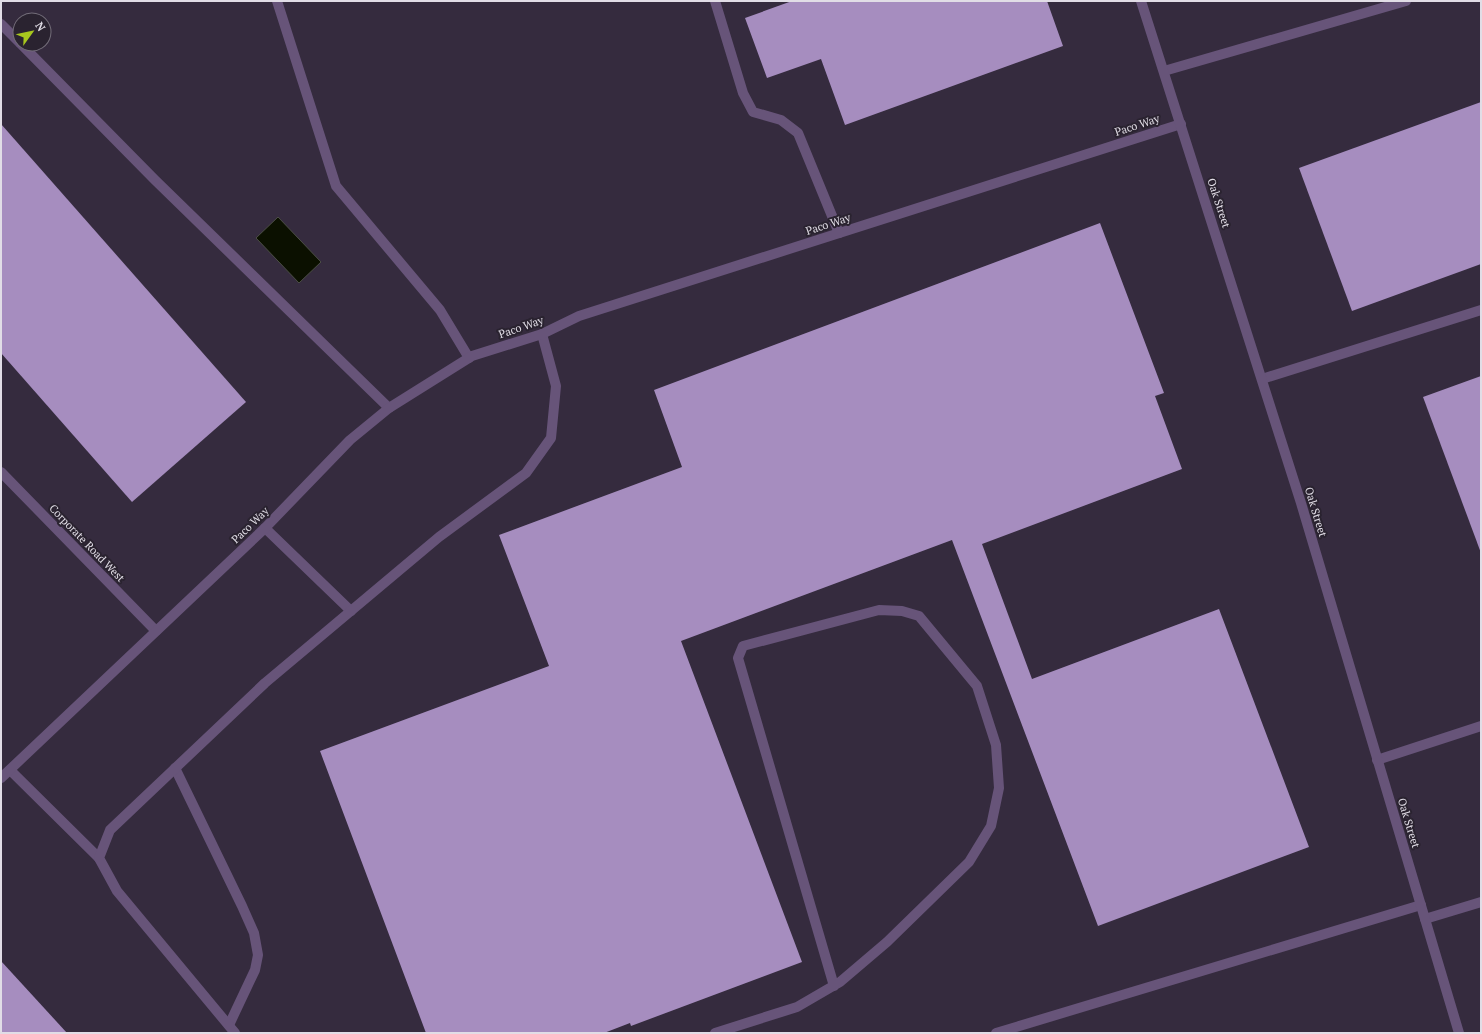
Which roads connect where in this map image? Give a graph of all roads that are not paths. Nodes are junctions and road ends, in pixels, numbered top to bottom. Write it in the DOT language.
graph roads {
  1 [pos="277,1"];
  2 [pos="715,1"];
  3 [pos="1141,1"];
  4 [pos="1406,1"];
  5 [pos="1,24"];
  6 [pos="12,36"];
  7 [pos="28,52"];
  8 [pos="1164,71"];
  9 [pos="1181,124"];
  10 [pos="839,233"];
  11 [pos="1481,310"];
  12 [pos="542,334"];
  13 [pos="469,358"];
  14 [pos="1262,379"];
  15 [pos="389,408"];
  16 [pos="1,472"];
  17 [pos="265,528"];
  18 [pos="351,611"];
  19 [pos="156,631"];
  20 [pos="1481,726"];
  21 [pos="1377,760"];
  22 [pos="175,768"];
  23 [pos="10,770"];
  24 [pos="1,778"];
  25 [pos="99,858"];
  26 [pos="1481,902"];
  27 [pos="1420,905"];
  28 [pos="1425,919"];
  29 [pos="834,986"];
  30 [pos="232,1029"];
  31 [pos="715,1033"];
  32 [pos="996,1033"];
  33 [pos="1460,1033"];
  1 -- 13 [label="street"];
  2 -- 10 [label="street"];
  3 -- 8 [label="street, Oak Street"];
  4 -- 8 [label="street"];
  5 -- 6 [label="street"];
  7 -- 15 [label="street"];
  8 -- 9 [label="street, Oak Street"];
  9 -- 10 [label="street, Paco Way"];
  9 -- 14 [label="street, Oak Street"];
  10 -- 12 [label="street, Paco Way"];
  11 -- 14 [label="street"];
  12 -- 13 [label="street, Paco Way"];
  12 -- 18 [label="street"];
  13 -- 15 [label="street, Paco Way"];
  14 -- 21 [label="street, Oak Street"];
  15 -- 17 [label="street, Paco Way"];
  16 -- 19 [label="street, Corporate Road West"];
  17 -- 18 [label="street"];
  17 -- 19 [label="street, Paco Way"];
  18 -- 22 [label="street"];
  19 -- 23 [label="street, Paco Way"];
  20 -- 21 [label="street"];
  21 -- 27 [label="street, Oak Street"];
  22 -- 25 [label="street"];
  22 -- 30 [label="street"];
  23 -- 24 [label="street, Paco Way"];
  23 -- 25 [label="street"];
  25 -- 30 [label="street"];
  26 -- 28 [label="street"];
  27 -- 28 [label="street, Oak Street"];
  27 -- 32 [label="street"];
  28 -- 33 [label="street, Oak Street"];
  29 -- 29 [label="street"];
  29 -- 31 [label="street"];
}
